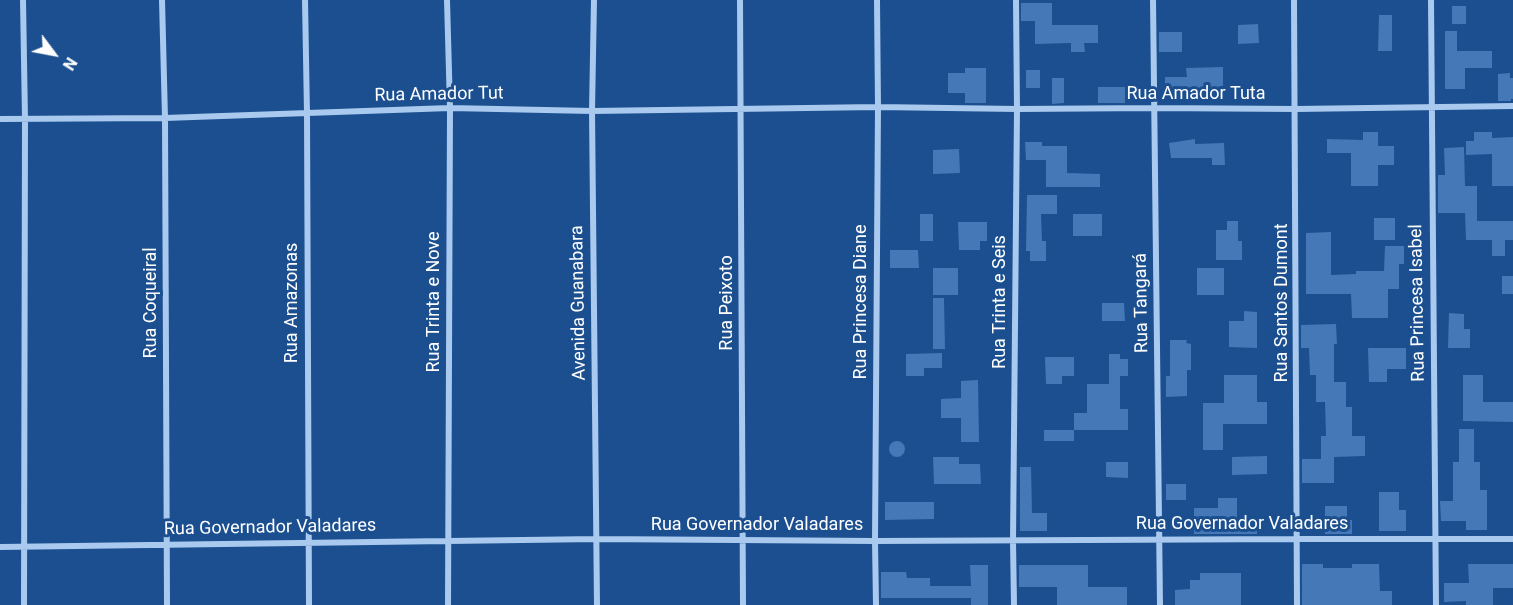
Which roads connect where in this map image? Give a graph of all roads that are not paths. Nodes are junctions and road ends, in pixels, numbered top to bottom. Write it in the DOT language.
graph roads {
  1 [pos="23,0"];
  2 [pos="162,0"];
  3 [pos="305,0"];
  4 [pos="447,0"];
  5 [pos="594,0"];
  6 [pos="740,0"];
  7 [pos="877,0"];
  8 [pos="1016,0"];
  9 [pos="1154,0"];
  10 [pos="1294,0"];
  11 [pos="1431,0"];
  12 [pos="1431,106"];
  13 [pos="1513,106"];
  14 [pos="878,107"];
  15 [pos="450,108"];
  16 [pos="1154,108"];
  17 [pos="741,109"];
  18 [pos="1017,109"];
  19 [pos="1296,109"];
  20 [pos="592,111"];
  21 [pos="307,113"];
  22 [pos="165,118"];
  23 [pos="0,119"];
  24 [pos="25,119"];
  25 [pos="597,539"];
  26 [pos="1160,539"];
  27 [pos="1297,539"];
  28 [pos="1513,539"];
  29 [pos="448,540"];
  30 [pos="1435,540"];
  31 [pos="743,541"];
  32 [pos="875,541"];
  33 [pos="1013,541"];
  34 [pos="308,543"];
  35 [pos="166,545"];
  36 [pos="23,546"];
  37 [pos="0,547"];
  38 [pos="24,605"];
  39 [pos="167,605"];
  40 [pos="309,605"];
  41 [pos="448,605"];
  42 [pos="597,605"];
  43 [pos="743,605"];
  44 [pos="876,605"];
  45 [pos="1014,605"];
  46 [pos="1160,605"];
  47 [pos="1297,605"];
  48 [pos="1436,605"];
  1 -- 24 [label="street"];
  2 -- 22 [label="street, Rua Coqueiral"];
  3 -- 21 [label="street, Rua Amazonas"];
  4 -- 15 [label="street, Rua Trinta e Nove"];
  5 -- 20 [label="street, Avenida Guanabara"];
  6 -- 17 [label="street, Rua Peixoto"];
  7 -- 14 [label="street, Rua Princesa Diane"];
  8 -- 18 [label="street, Rua Trinta e Seis"];
  9 -- 16 [label="street, Rua Tangará"];
  10 -- 19 [label="street, Rua Santos Dumont"];
  11 -- 12 [label="street, Rua Princesa Isabel"];
  12 -- 13 [label="street, Rua Amador Tuta"];
  12 -- 19 [label="street, Rua Amador Tuta"];
  12 -- 30 [label="street, Rua Princesa Isabel"];
  14 -- 17 [label="street, Rua Amador Tut"];
  14 -- 18 [label="street, Rua Amador Tuta"];
  14 -- 32 [label="street, Rua Princesa Diane"];
  15 -- 20 [label="street, Rua Amador Tut"];
  15 -- 21 [label="street, Rua Amador Tut"];
  15 -- 29 [label="street, Rua Trinta e Nove"];
  16 -- 18 [label="street, Rua Amador Tuta"];
  16 -- 19 [label="street, Rua Amador Tuta"];
  16 -- 26 [label="street, Rua Tangará"];
  17 -- 20 [label="street, Rua Amador Tut"];
  17 -- 31 [label="street, Rua Peixoto"];
  18 -- 33 [label="street, Rua Trinta e Seis"];
  19 -- 27 [label="street, Rua Santos Dumont"];
  20 -- 25 [label="street, Avenida Guanabara"];
  21 -- 22 [label="street, Rua Amador Tut"];
  21 -- 34 [label="street, Rua Amazonas"];
  22 -- 24 [label="street, Rua Amador Tut"];
  22 -- 35 [label="street, Rua Coqueiral"];
  23 -- 24 [label="street, Rua Amador Tut"];
  24 -- 36 [label="street"];
  25 -- 29 [label="street, Rua Governador Valadares"];
  25 -- 31 [label="street, Rua Governador Valadares"];
  25 -- 42 [label="street, Avenida Guanabara"];
  26 -- 27 [label="street, Rua Governador Valadares"];
  26 -- 33 [label="street, Rua Governador Valadares"];
  26 -- 46 [label="street, Rua Tangará"];
  27 -- 30 [label="street, Rua Governador Valadares"];
  27 -- 47 [label="street, Rua Santos Dumont"];
  28 -- 30 [label="street, Rua Governador Valadares"];
  29 -- 34 [label="street, Rua Governador Valadares"];
  29 -- 41 [label="street, Rua Trinta e Nove"];
  30 -- 48 [label="street, Rua Princesa Isabel"];
  31 -- 32 [label="street, Rua Governador Valadares"];
  31 -- 43 [label="street, Rua Peixoto"];
  32 -- 33 [label="street, Rua Governador Valadares"];
  32 -- 44 [label="street, Rua Princesa Diane"];
  33 -- 45 [label="street, Rua Trinta e Seis"];
  34 -- 35 [label="street, Rua Governador Valadares"];
  34 -- 40 [label="street, Rua Amazonas"];
  35 -- 36 [label="street, Rua Governador Valadares"];
  35 -- 39 [label="street, Rua Coqueiral"];
  36 -- 37 [label="street, Rua Governador Valadares"];
  36 -- 38 [label="street"];
}
